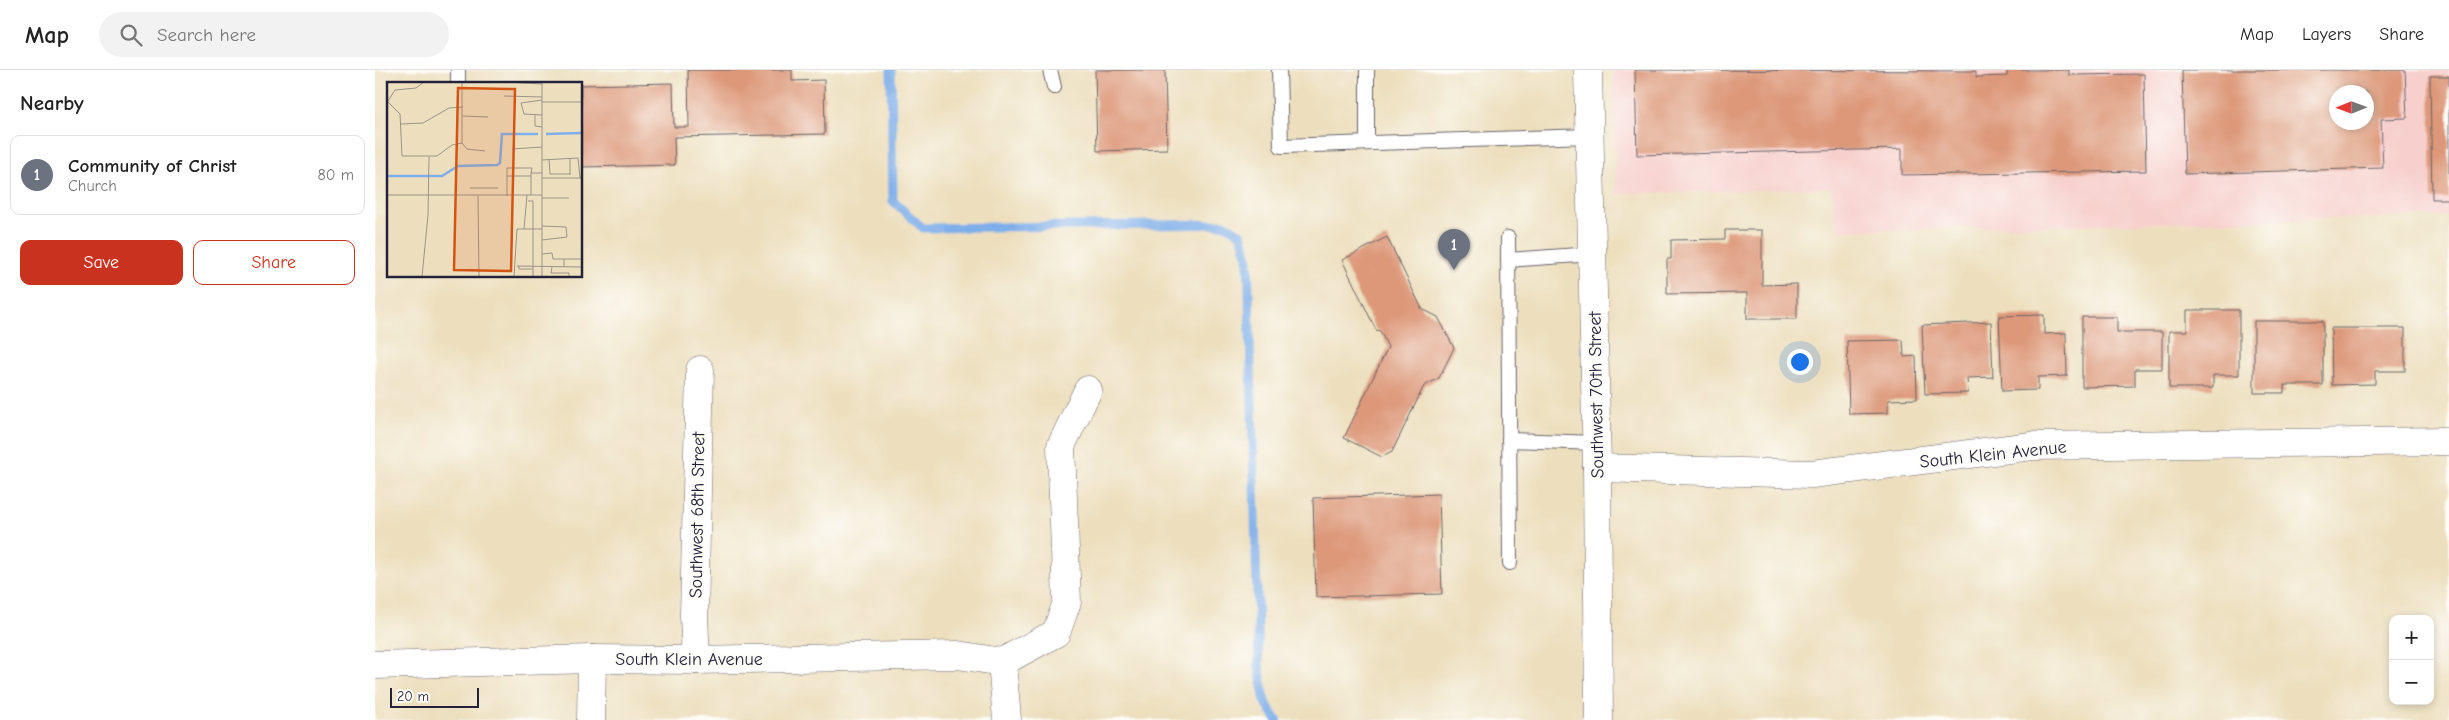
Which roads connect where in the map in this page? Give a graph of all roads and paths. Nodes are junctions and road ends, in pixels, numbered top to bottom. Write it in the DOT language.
graph roads {
  1 [pos="1050,70"];
  2 [pos="1279,70"];
  3 [pos="1367,70"];
  4 [pos="1588,70"];
  5 [pos="1054,87"];
  6 [pos="1590,136"];
  7 [pos="1367,143"];
  8 [pos="1508,238"];
  9 [pos="1593,254"];
  10 [pos="1508,260"];
  11 [pos="700,370"];
  12 [pos="1088,390"];
  13 [pos="1509,440"];
  14 [pos="2449,441"];
  15 [pos="1597,456"];
  16 [pos="1511,562"];
  17 [pos="592,659"];
  18 [pos="696,660"];
  19 [pos="1002,662"];
  20 [pos="375,665"];
  21 [pos="591,720"];
  22 [pos="1007,720"];
  23 [pos="1599,720"];
  1 -- 5 [label="lane"];
  2 -- 7 [label="lane"];
  3 -- 7 [label="lane"];
  4 -- 6 [label="street, Southwest 70th Street"];
  6 -- 7 [label="lane"];
  6 -- 9 [label="street, Southwest 70th Street"];
  8 -- 10 [label="lane"];
  9 -- 10 [label="lane"];
  9 -- 15 [label="street, Southwest 70th Street"];
  10 -- 13 [label="lane"];
  11 -- 18 [label="street, Southwest 68th Street"];
  12 -- 19 [label="street"];
  13 -- 15 [label="lane"];
  13 -- 16 [label="lane"];
  14 -- 15 [label="street, South Klein Avenue"];
  15 -- 23 [label="street, Southwest 70th Street"];
  17 -- 18 [label="street, South Klein Avenue"];
  17 -- 20 [label="street, South Klein Avenue"];
  17 -- 21 [label="street"];
  18 -- 19 [label="street, South Klein Avenue"];
  19 -- 22 [label="street"];
}
